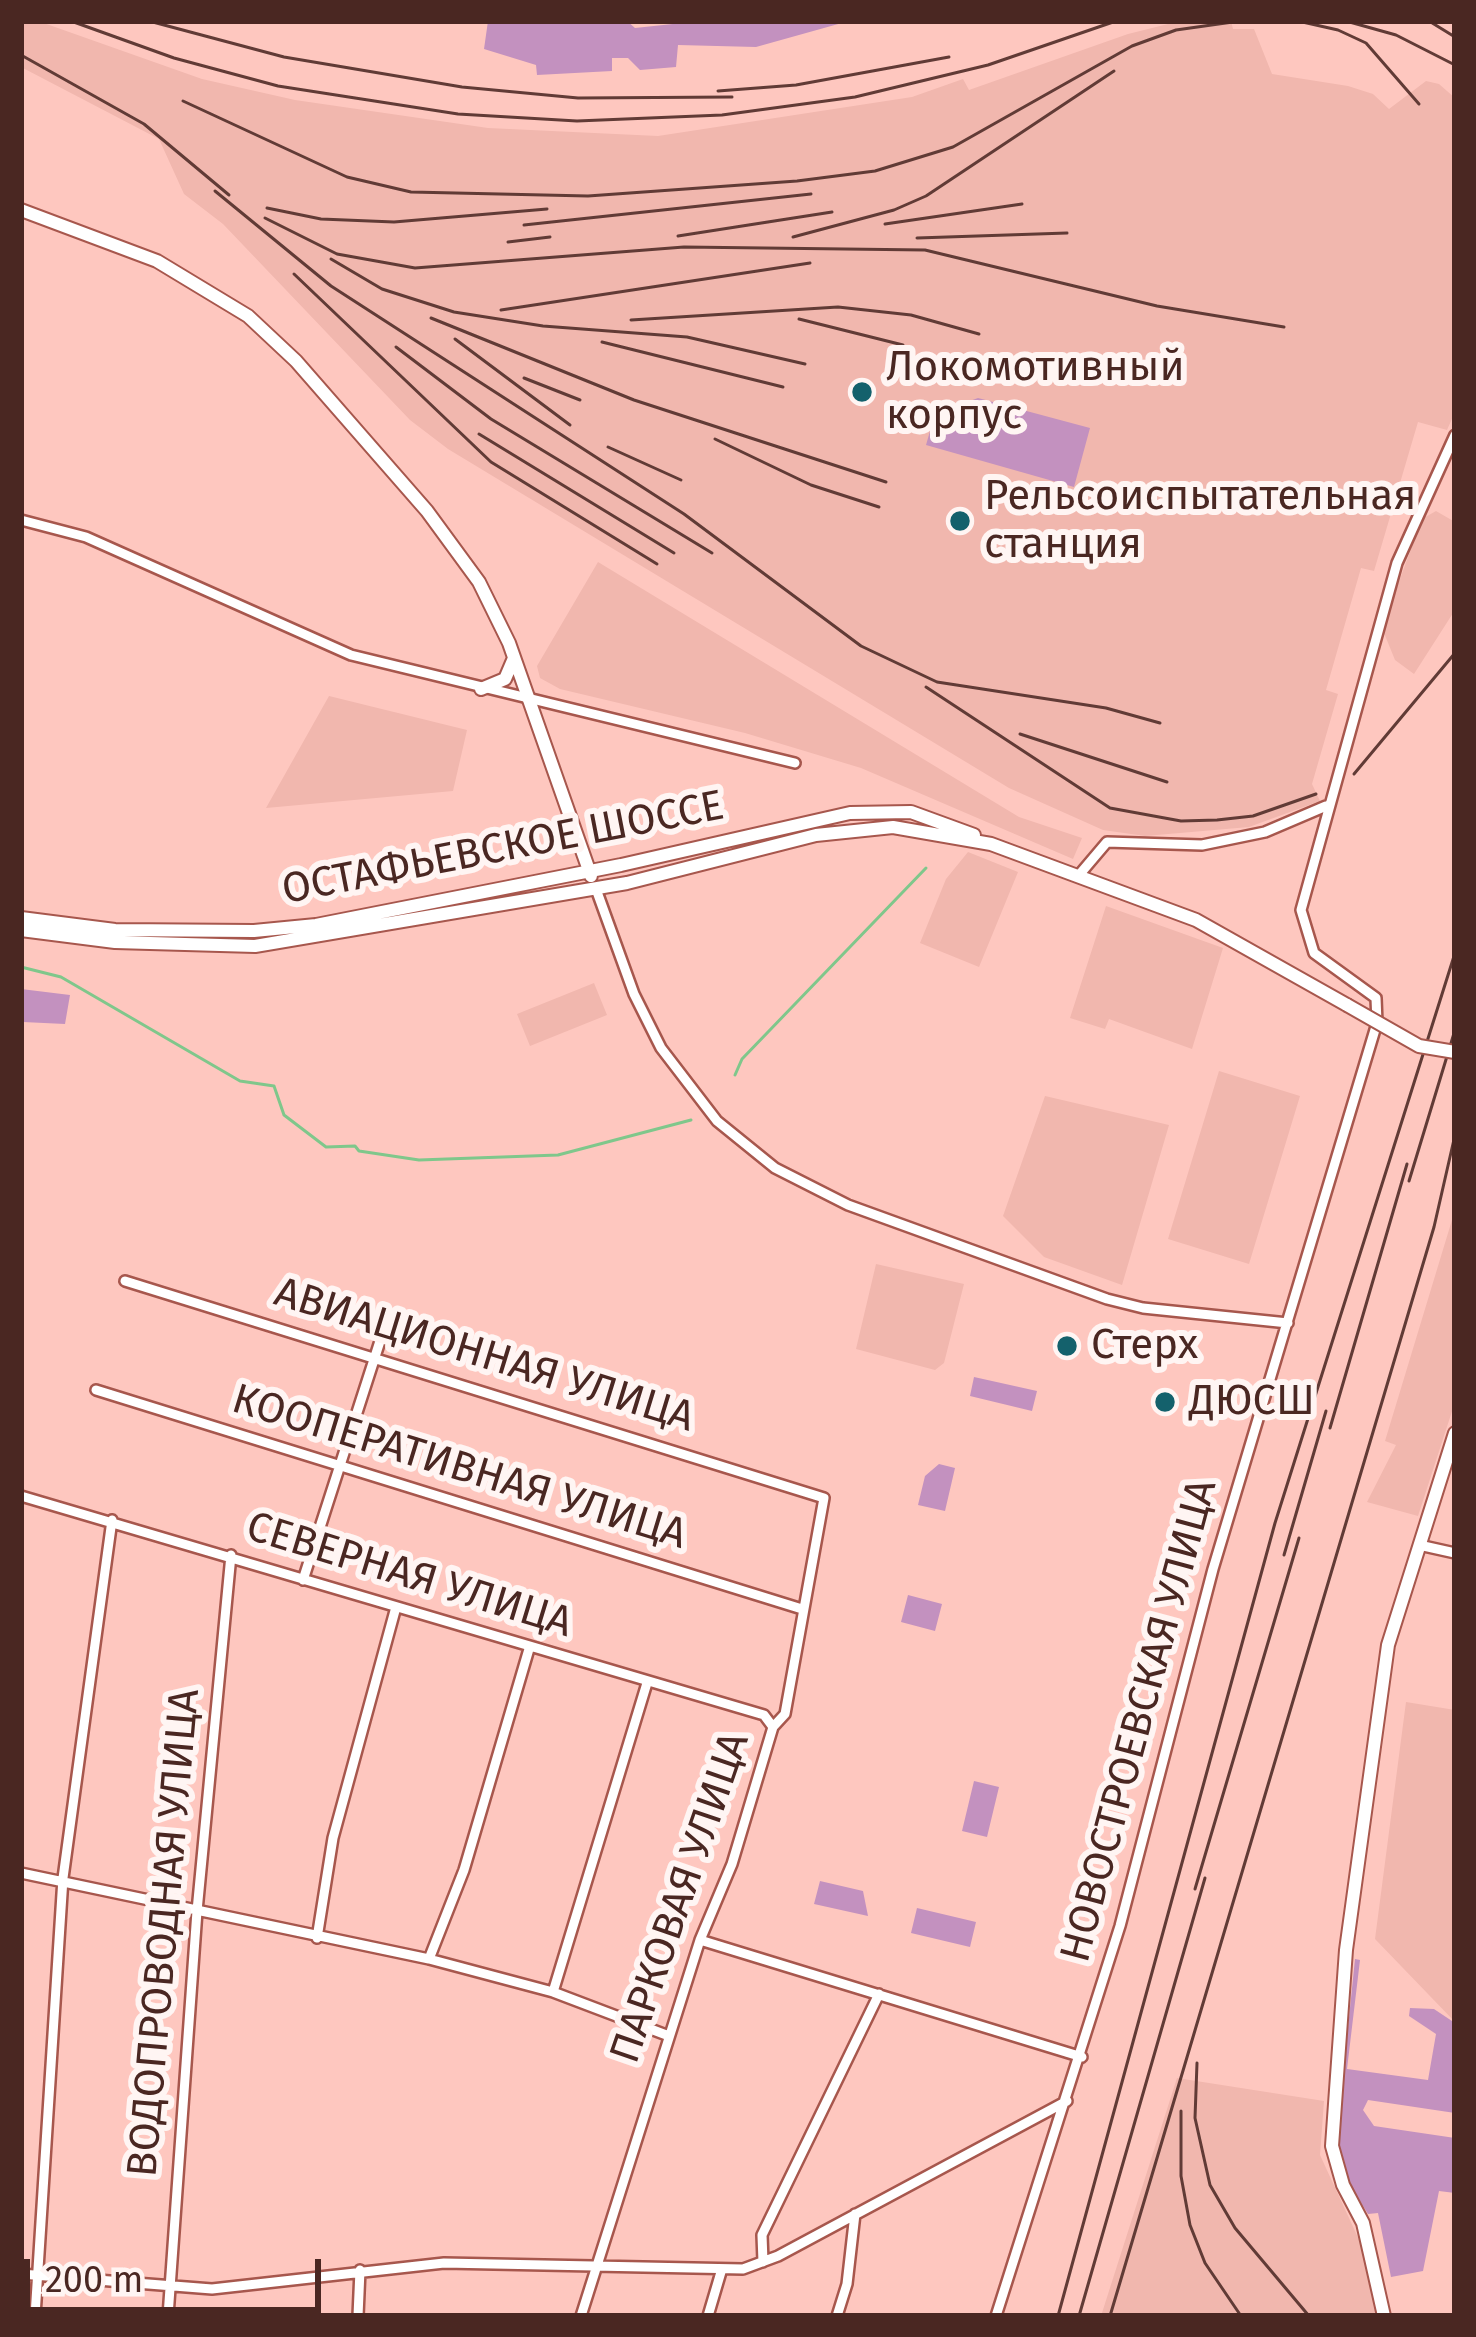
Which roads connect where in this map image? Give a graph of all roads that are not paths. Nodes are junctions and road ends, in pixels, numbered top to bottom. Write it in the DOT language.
graph roads {
  1 [pos="21,210"];
  2 [pos="1455,435"];
  3 [pos="21,520"];
  4 [pos="514,657"];
  5 [pos="481,689"];
  6 [pos="530,702"];
  7 [pos="795,763"];
  8 [pos="1326,806"];
  9 [pos="991,844"];
  10 [pos="590,871"];
  11 [pos="1079,875"];
  12 [pos="596,889"];
  13 [pos="21,918"];
  14 [pos="21,930"];
  15 [pos="1455,1052"];
  16 [pos="124,1281"];
  17 [pos="1288,1323"];
  18 [pos="381,1338"];
  19 [pos="374,1354"];
  20 [pos="96,1390"];
  21 [pos="1455,1433"];
  22 [pos="340,1466"];
  23 [pos="21,1496"];
  24 [pos="824,1498"];
  25 [pos="112,1520"];
  26 [pos="1419,1545"];
  27 [pos="1455,1553"];
  28 [pos="231,1555"];
  29 [pos="303,1580"];
  30 [pos="396,1607"];
  31 [pos="802,1609"];
  32 [pos="529,1649"];
  33 [pos="646,1683"];
  34 [pos="772,1727"];
  35 [pos="21,1873"];
  36 [pos="62,1878"];
  37 [pos="196,1911"];
  38 [pos="316,1938"];
  39 [pos="700,1940"];
  40 [pos="429,1959"];
  41 [pos="553,1992"];
  42 [pos="879,1994"];
  43 [pos="669,2036"];
  44 [pos="1082,2057"];
  45 [pos="1067,2101"];
  46 [pos="855,2214"];
  47 [pos="763,2262"];
  48 [pos="596,2266"];
  49 [pos="360,2270"];
  50 [pos="721,2272"];
  51 [pos="21,2274"];
  52 [pos="38,2275"];
  53 [pos="170,2289"];
  54 [pos="35,2316"];
  55 [pos="168,2316"];
  56 [pos="358,2316"];
  57 [pos="581,2316"];
  58 [pos="708,2316"];
  59 [pos="837,2316"];
  60 [pos="996,2316"];
  61 [pos="1384,2316"];
  1 -- 4 [label="main road"];
  2 -- 8 [label="street"];
  3 -- 5 [label="street"];
  4 -- 5 [label="main road"];
  4 -- 6 [label="main road"];
  5 -- 6 [label="street"];
  6 -- 7 [label="street"];
  6 -- 10 [label="main road"];
  8 -- 11 [label="street"];
  8 -- 17 [label="street, НОВОСТРОЕВСКАЯ УЛИЦА"];
  9 -- 10 [label="main road, ОСТАФЬЕВСКОЕ ШОССЕ"];
  9 -- 11 [label="main road, ОСТАФЬЕВСКОЕ ШОССЕ"];
  9 -- 12 [label="main road, ОСТАФЬЕВСКОЕ ШОССЕ"];
  10 -- 12 [label="main road"];
  10 -- 13 [label="main road, ОСТАФЬЕВСКОЕ ШОССЕ"];
  11 -- 15 [label="main road, ОСТАФЬЕВСКОЕ ШОССЕ, bridge"];
  12 -- 14 [label="main road, ОСТАФЬЕВСКОЕ ШОССЕ"];
  12 -- 17 [label="street"];
  16 -- 19 [label="street, АВИАЦИОННАЯ УЛИЦА"];
  17 -- 44 [label="street, НОВОСТРОЕВСКАЯ УЛИЦА"];
  18 -- 19 [label="street"];
  19 -- 22 [label="street"];
  19 -- 24 [label="street, АВИАЦИОННАЯ УЛИЦА"];
  20 -- 22 [label="street, КООПЕРАТИВНАЯ УЛИЦА"];
  21 -- 26 [label="main road"];
  22 -- 29 [label="street"];
  22 -- 31 [label="street, КООПЕРАТИВНАЯ УЛИЦА"];
  23 -- 25 [label="street, СЕВЕРНАЯ УЛИЦА"];
  24 -- 31 [label="street, ПАРКОВАЯ УЛИЦА"];
  25 -- 28 [label="street, СЕВЕРНАЯ УЛИЦА"];
  25 -- 36 [label="street"];
  26 -- 27 [label="street"];
  26 -- 61 [label="main road"];
  28 -- 29 [label="street, СЕВЕРНАЯ УЛИЦА"];
  28 -- 37 [label="street, ВОДОПРОВОДНАЯ УЛИЦА"];
  29 -- 30 [label="street, СЕВЕРНАЯ УЛИЦА"];
  30 -- 32 [label="street, СЕВЕРНАЯ УЛИЦА"];
  30 -- 38 [label="street"];
  31 -- 34 [label="street, ПАРКОВАЯ УЛИЦА"];
  32 -- 33 [label="street, СЕВЕРНАЯ УЛИЦА"];
  32 -- 40 [label="street"];
  33 -- 34 [label="street, СЕВЕРНАЯ УЛИЦА"];
  33 -- 41 [label="street"];
  34 -- 39 [label="street, ПАРКОВАЯ УЛИЦА"];
  35 -- 36 [label="street"];
  36 -- 37 [label="street"];
  36 -- 52 [label="street"];
  37 -- 38 [label="street"];
  37 -- 53 [label="street, ВОДОПРОВОДНАЯ УЛИЦА"];
  38 -- 40 [label="street"];
  39 -- 42 [label="street"];
  39 -- 43 [label="street, ПАРКОВАЯ УЛИЦА"];
  40 -- 41 [label="street"];
  41 -- 43 [label="street"];
  42 -- 44 [label="street"];
  42 -- 47 [label="street"];
  43 -- 48 [label="street, ПАРКОВАЯ УЛИЦА"];
  44 -- 45 [label="street, НОВОСТРОЕВСКАЯ УЛИЦА"];
  45 -- 46 [label="street"];
  45 -- 60 [label="street, НОВОСТРОЕВСКАЯ УЛИЦА"];
  46 -- 47 [label="street"];
  46 -- 59 [label="street"];
  47 -- 50 [label="street"];
  48 -- 49 [label="street"];
  48 -- 50 [label="street"];
  48 -- 57 [label="street, ПАРКОВАЯ УЛИЦА"];
  49 -- 53 [label="street"];
  49 -- 56 [label="street"];
  50 -- 58 [label="street"];
  51 -- 52 [label="street"];
  52 -- 53 [label="street"];
  52 -- 54 [label="street"];
  53 -- 55 [label="street, ВОДОПРОВОДНАЯ УЛИЦА"];
}
